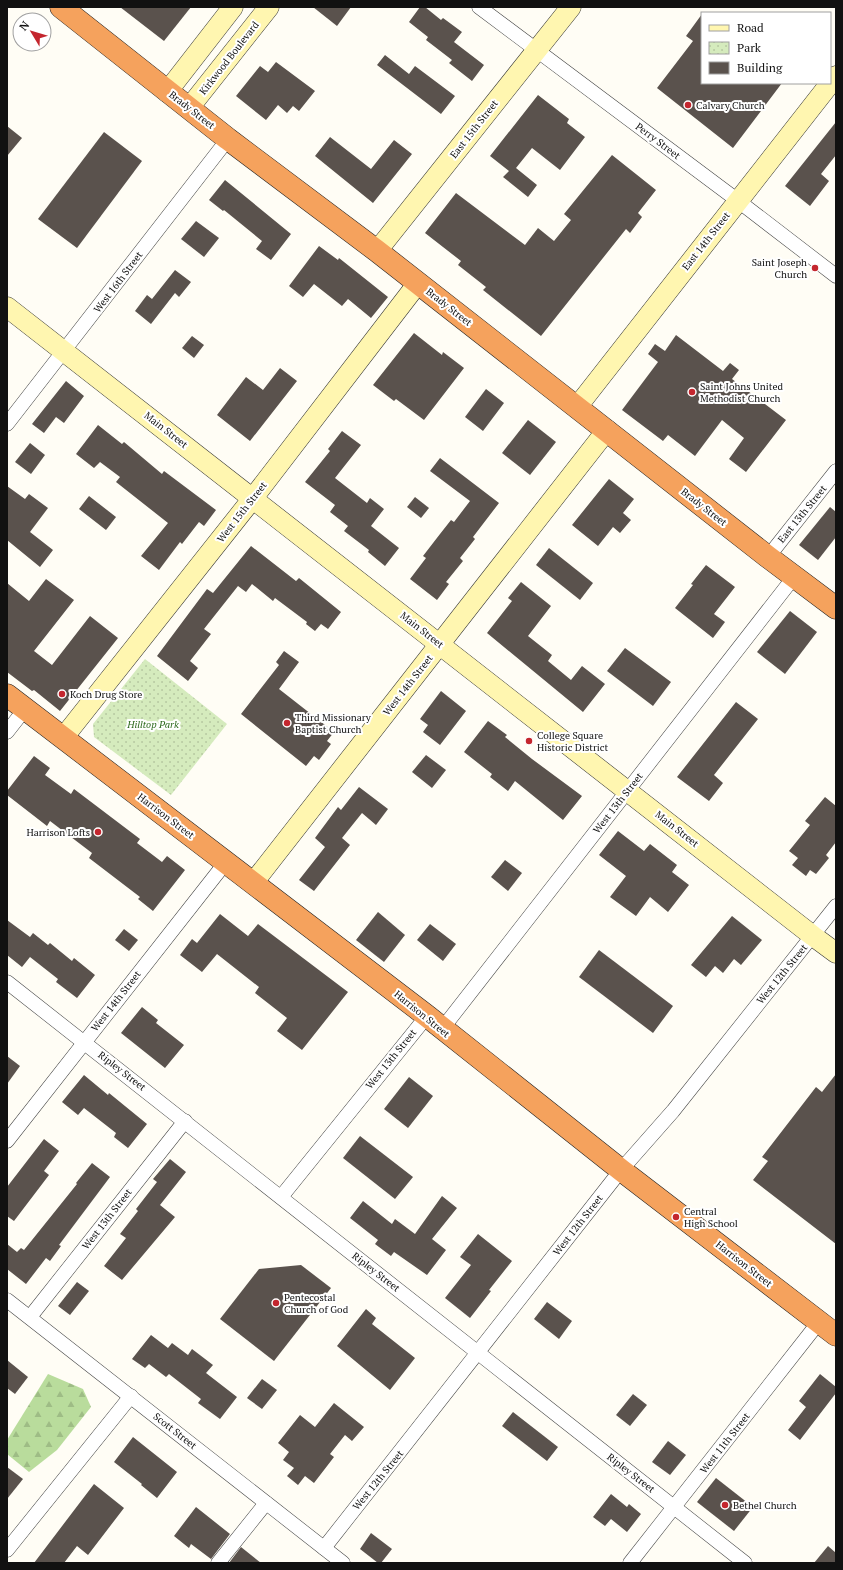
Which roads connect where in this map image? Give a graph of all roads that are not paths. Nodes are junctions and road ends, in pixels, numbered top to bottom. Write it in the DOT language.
graph roads {
  1 [pos="233,7"];
  2 [pos="269,7"];
  3 [pos="479,7"];
  4 [pos="570,7"];
  5 [pos="64,8"];
  6 [pos="536,50"];
  7 [pos="830,84"];
  8 [pos="168,92"];
  9 [pos="189,108"];
  10 [pos="228,139"];
  11 [pos="737,200"];
  12 [pos="377,251"];
  13 [pos="836,276"];
  14 [pos="418,283"];
  15 [pos="7,307"];
  16 [pos="64,351"];
  17 [pos="577,407"];
  18 [pos="7,424"];
  19 [pos="607,430"];
  20 [pos="836,471"];
  21 [pos="253,498"];
  22 [pos="768,557"];
  23 [pos="794,577"];
  24 [pos="836,608"];
  25 [pos="440,644"];
  26 [pos="7,695"];
  27 [pos="25,709"];
  28 [pos="7,732"];
  29 [pos="63,738"];
  30 [pos="628,791"];
  31 [pos="226,862"];
  32 [pos="254,883"];
  33 [pos="836,906"];
  34 [pos="813,936"];
  35 [pos="836,953"];
  36 [pos="7,982"];
  37 [pos="434,1023"];
  38 [pos="85,1042"];
  39 [pos="185,1121"];
  40 [pos="7,1141"];
  41 [pos="621,1170"];
  42 [pos="281,1197"];
  43 [pos="7,1300"];
  44 [pos="30,1317"];
  45 [pos="819,1322"];
  46 [pos="836,1335"];
  47 [pos="479,1352"];
  48 [pos="131,1396"];
  49 [pos="266,1503"];
  50 [pos="674,1507"];
  51 [pos="324,1548"];
  52 [pos="7,1550"];
  53 [pos="218,1563"];
  54 [pos="343,1563"];
  55 [pos="630,1563"];
  56 [pos="745,1563"];
  1 -- 8 [label="street"];
  2 -- 9 [label="street, Kirkwood Boulevard"];
  3 -- 6 [label="street, Perry Street"];
  4 -- 6 [label="street, East 15th Street"];
  5 -- 8 [label="highway, Brady Street"];
  6 -- 11 [label="street, Perry Street"];
  6 -- 12 [label="street, East 15th Street"];
  7 -- 11 [label="street, East 14th Street"];
  8 -- 9 [label="highway, Brady Street"];
  9 -- 10 [label="highway, Brady Street"];
  10 -- 12 [label="highway, Brady Street"];
  10 -- 16 [label="street, West 16th Street"];
  11 -- 13 [label="street, Perry Street"];
  11 -- 17 [label="street, East 14th Street"];
  12 -- 14 [label="highway, Brady Street"];
  14 -- 17 [label="highway, Brady Street"];
  14 -- 21 [label="street, West 15th Street"];
  15 -- 16 [label="street, Main Street"];
  16 -- 18 [label="street, West 16th Street"];
  16 -- 21 [label="street, Main Street"];
  17 -- 19 [label="highway, Brady Street"];
  19 -- 22 [label="highway, Brady Street"];
  19 -- 25 [label="street, West 14th Street"];
  20 -- 22 [label="street, East 13th Street"];
  21 -- 25 [label="street, Main Street"];
  21 -- 29 [label="street, West 15th Street"];
  22 -- 23 [label="highway, Brady Street"];
  23 -- 24 [label="highway, Brady Street"];
  23 -- 30 [label="street, West 13th Street"];
  25 -- 30 [label="street, Main Street"];
  25 -- 32 [label="street, West 14th Street"];
  26 -- 27 [label="highway, Harrison Street"];
  27 -- 28 [label="street"];
  27 -- 29 [label="highway, Harrison Street"];
  29 -- 31 [label="highway, Harrison Street"];
  30 -- 34 [label="street, Main Street"];
  30 -- 37 [label="street, West 13th Street"];
  31 -- 32 [label="highway, Harrison Street"];
  31 -- 38 [label="street, West 14th Street"];
  32 -- 37 [label="highway, Harrison Street"];
  33 -- 34 [label="street, West 12th Street"];
  34 -- 35 [label="street, Main Street"];
  34 -- 41 [label="street, West 12th Street"];
  36 -- 38 [label="street, Ripley Street"];
  37 -- 41 [label="highway, Harrison Street"];
  37 -- 42 [label="street, West 13th Street"];
  38 -- 39 [label="street, Ripley Street"];
  38 -- 40 [label="street, West 14th Street"];
  39 -- 42 [label="street, Ripley Street"];
  39 -- 44 [label="street, West 13th Street"];
  41 -- 45 [label="highway, Harrison Street"];
  41 -- 47 [label="street, West 12th Street"];
  42 -- 47 [label="street, Ripley Street"];
  43 -- 44 [label="street, Scott Street"];
  44 -- 48 [label="street, Scott Street"];
  45 -- 46 [label="highway, Harrison Street"];
  45 -- 50 [label="street, West 11th Street"];
  47 -- 50 [label="street, Ripley Street"];
  47 -- 51 [label="street, West 12th Street"];
  48 -- 49 [label="street, Scott Street"];
  48 -- 52 [label="street"];
  49 -- 51 [label="street, Scott Street"];
  49 -- 53 [label="street"];
  50 -- 55 [label="street, West 11th Street"];
  50 -- 56 [label="street, Ripley Street"];
  51 -- 54 [label="street, Scott Street"];
}
